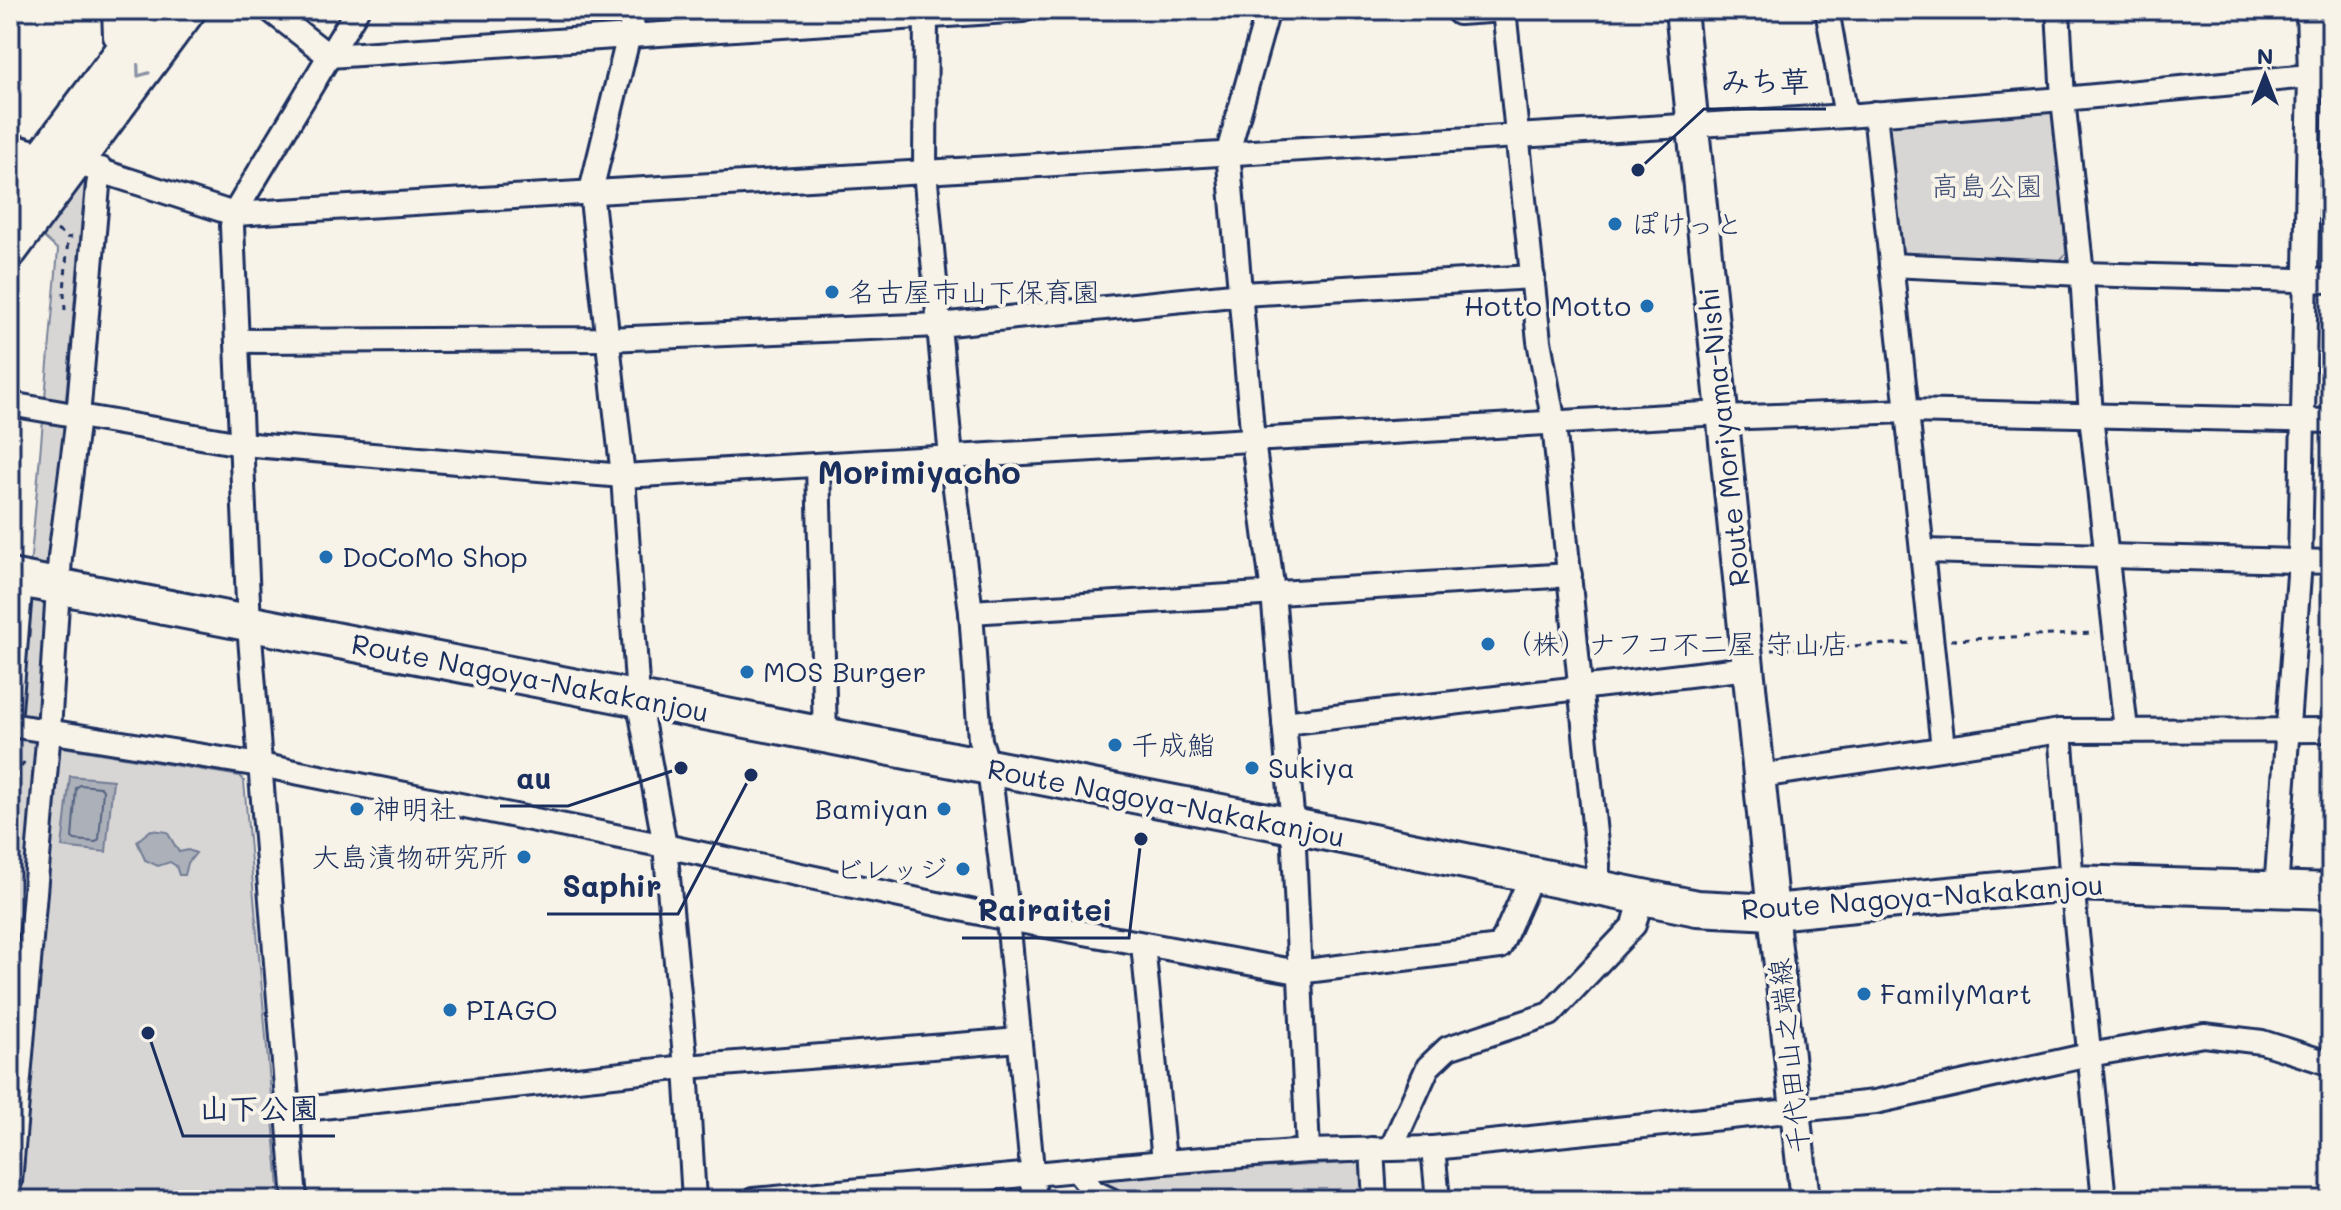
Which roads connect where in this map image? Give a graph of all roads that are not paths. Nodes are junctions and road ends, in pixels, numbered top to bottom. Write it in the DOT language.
graph roads {
  1 [pos="114,10"];
  2 [pos="154,10"];
  3 [pos="188,10"];
  4 [pos="270,10"];
  5 [pos="357,10"];
  6 [pos="635,10"];
  7 [pos="1023,10"];
  8 [pos="1268,10"];
  9 [pos="1456,10"];
  10 [pos="1504,10"];
  11 [pos="1681,10"];
  12 [pos="1827,10"];
  13 [pos="2058,10"];
  14 [pos="2308,10"];
  15 [pos="926,14"];
  16 [pos="631,36"];
  17 [pos="127,47"];
  18 [pos="329,56"];
  19 [pos="2320,74"];
  20 [pos="2063,99"];
  21 [pos="1875,113"];
  22 [pos="1846,116"];
  23 [pos="1691,123"];
  24 [pos="1517,134"];
  25 [pos="10,145"];
  26 [pos="1228,152"];
  27 [pos="74,162"];
  28 [pos="925,171"];
  29 [pos="591,191"];
  30 [pos="10,201"];
  31 [pos="234,214"];
  32 [pos="10,250"];
  33 [pos="1891,265"];
  34 [pos="2082,274"];
  35 [pos="1533,277"];
  36 [pos="2306,280"];
  37 [pos="2331,281"];
  38 [pos="1242,294"];
  39 [pos="939,325"];
  40 [pos="608,339"];
  41 [pos="237,341"];
  42 [pos="10,404"];
  43 [pos="1907,411"];
  44 [pos="1722,415"];
  45 [pos="2091,416"];
  46 [pos="78,417"];
  47 [pos="2303,420"];
  48 [pos="2331,421"];
  49 [pos="1554,424"];
  50 [pos="1253,441"];
  51 [pos="241,444"];
  52 [pos="951,458"];
  53 [pos="818,465"];
  54 [pos="623,476"];
  55 [pos="1924,551"];
  56 [pos="2107,555"];
  57 [pos="2300,561"];
  58 [pos="2331,562"];
  59 [pos="1570,575"];
  60 [pos="15,578"];
  61 [pos="57,585"];
  62 [pos="1273,593"];
  63 [pos="971,612"];
  64 [pos="249,625"];
  65 [pos="1748,668"];
  66 [pos="1581,688"];
  67 [pos="638,698"];
  68 [pos="10,710"];
  69 [pos="1284,723"];
  70 [pos="10,725"];
  71 [pos="2287,728"];
  72 [pos="49,730"];
  73 [pos="2126,730"];
  74 [pos="2331,730"];
  75 [pos="2060,731"];
  76 [pos="825,736"];
  77 [pos="1943,748"];
  78 [pos="260,765"];
  79 [pos="989,769"];
  80 [pos="1760,776"];
  81 [pos="1293,826"];
  82 [pos="665,846"];
  83 [pos="1532,875"];
  84 [pos="2072,883"];
  85 [pos="1597,888"];
  86 [pos="2276,890"];
  87 [pos="2331,891"];
  88 [pos="1642,897"];
  89 [pos="1773,912"];
  90 [pos="1008,919"];
  91 [pos="1143,944"];
  92 [pos="1298,972"];
  93 [pos="1019,1040"];
  94 [pos="2089,1055"];
  95 [pos="2331,1064"];
  96 [pos="686,1067"];
  97 [pos="1795,1110"];
  98 [pos="286,1111"];
  99 [pos="1433,1148"];
  100 [pos="1382,1149"];
  101 [pos="1308,1151"];
  102 [pos="1164,1162"];
  103 [pos="1077,1171"];
  104 [pos="1032,1172"];
  105 [pos="10,1182"];
  106 [pos="295,1200"];
  107 [pos="694,1200"];
  108 [pos="753,1200"];
  109 [pos="1035,1200"];
  110 [pos="1111,1200"];
  111 [pos="1375,1200"];
  112 [pos="1438,1200"];
  113 [pos="1805,1200"];
  114 [pos="2104,1200"];
  1 -- 17 [label="street"];
  2 -- 17 [label="main road"];
  3 -- 27 [label="main road, one-way"];
  4 -- 18 [label="street"];
  5 -- 18 [label="street"];
  6 -- 16 [label="street"];
  7 -- 15 [label="street"];
  8 -- 26 [label="street"];
  9 -- 10 [label="street"];
  10 -- 24 [label="street"];
  11 -- 23 [label="main road, Route Moriyama-Nishi"];
  12 -- 22 [label="street"];
  13 -- 20 [label="street"];
  14 -- 19 [label="street"];
  15 -- 16 [label="street"];
  15 -- 28 [label="street"];
  16 -- 18 [label="street"];
  16 -- 29 [label="street"];
  17 -- 27 [label="main road"];
  18 -- 31 [label="street"];
  19 -- 20 [label="street"];
  19 -- 36 [label="street"];
  20 -- 21 [label="street"];
  20 -- 34 [label="street"];
  21 -- 22 [label="street"];
  21 -- 33 [label="street"];
  22 -- 23 [label="street"];
  23 -- 24 [label="street"];
  23 -- 44 [label="main road, Route Moriyama-Nishi"];
  24 -- 26 [label="street"];
  24 -- 35 [label="street"];
  25 -- 27 [label="street"];
  26 -- 28 [label="street"];
  26 -- 38 [label="street"];
  27 -- 30 [label="main road"];
  27 -- 31 [label="street"];
  27 -- 32 [label="main road"];
  27 -- 46 [label="street"];
  28 -- 29 [label="street"];
  28 -- 39 [label="street"];
  29 -- 31 [label="street"];
  29 -- 40 [label="street"];
  31 -- 41 [label="street"];
  33 -- 34 [label="street"];
  33 -- 43 [label="street"];
  34 -- 36 [label="street"];
  34 -- 45 [label="street"];
  35 -- 38 [label="street"];
  35 -- 49 [label="street"];
  36 -- 37 [label="street"];
  36 -- 47 [label="street"];
  38 -- 39 [label="street"];
  38 -- 50 [label="street"];
  39 -- 40 [label="street"];
  39 -- 52 [label="street"];
  40 -- 41 [label="street"];
  40 -- 54 [label="street"];
  41 -- 51 [label="street"];
  42 -- 46 [label="street"];
  43 -- 44 [label="street"];
  43 -- 45 [label="street"];
  43 -- 55 [label="street"];
  44 -- 49 [label="street"];
  44 -- 65 [label="main road, Route Moriyama-Nishi"];
  45 -- 47 [label="street"];
  45 -- 56 [label="street"];
  46 -- 51 [label="street"];
  46 -- 61 [label="street"];
  47 -- 48 [label="street"];
  47 -- 57 [label="street"];
  49 -- 50 [label="street"];
  49 -- 59 [label="street"];
  50 -- 52 [label="street"];
  50 -- 62 [label="street"];
  51 -- 54 [label="street"];
  51 -- 64 [label="street"];
  52 -- 53 [label="street"];
  52 -- 63 [label="street"];
  53 -- 54 [label="street"];
  53 -- 76 [label="street"];
  54 -- 67 [label="street"];
  55 -- 56 [label="street"];
  55 -- 77 [label="street"];
  56 -- 57 [label="street"];
  56 -- 73 [label="street"];
  57 -- 58 [label="street"];
  57 -- 71 [label="street"];
  59 -- 62 [label="street"];
  59 -- 66 [label="street"];
  60 -- 61 [label="main road, Route Nagoya-Nakakanjou"];
  60 -- 68 [label="street"];
  61 -- 64 [label="main road, Route Nagoya-Nakakanjou"];
  61 -- 72 [label="street"];
  62 -- 63 [label="street"];
  62 -- 69 [label="street"];
  63 -- 79 [label="street"];
  64 -- 67 [label="main road, Route Nagoya-Nakakanjou"];
  64 -- 78 [label="street"];
  65 -- 66 [label="street"];
  65 -- 80 [label="main road, Route Moriyama-Nishi"];
  66 -- 69 [label="street"];
  66 -- 85 [label="street"];
  67 -- 76 [label="main road, Route Nagoya-Nakakanjou"];
  67 -- 82 [label="street"];
  69 -- 81 [label="street"];
  70 -- 72 [label="street"];
  71 -- 73 [label="street"];
  71 -- 74 [label="street"];
  71 -- 86 [label="street"];
  72 -- 78 [label="street"];
  72 -- 105 [label="street"];
  73 -- 75 [label="street"];
  75 -- 77 [label="street"];
  75 -- 84 [label="street"];
  76 -- 79 [label="main road, Route Nagoya-Nakakanjou"];
  77 -- 80 [label="street"];
  78 -- 82 [label="street"];
  78 -- 98 [label="street"];
  79 -- 81 [label="main road, Route Nagoya-Nakakanjou"];
  79 -- 90 [label="street"];
  80 -- 89 [label="main road, Route Moriyama-Nishi"];
  81 -- 83 [label="main road, Route Nagoya-Nakakanjou"];
  81 -- 92 [label="street"];
  82 -- 90 [label="street"];
  82 -- 96 [label="street"];
  83 -- 85 [label="main road, Route Nagoya-Nakakanjou"];
  83 -- 92 [label="street"];
  84 -- 86 [label="main road, Route Nagoya-Nakakanjou"];
  84 -- 89 [label="main road, Route Nagoya-Nakakanjou"];
  84 -- 94 [label="street"];
  85 -- 88 [label="main road, Route Nagoya-Nakakanjou"];
  86 -- 87 [label="main road, Route Nagoya-Nakakanjou"];
  88 -- 89 [label="main road, Route Nagoya-Nakakanjou"];
  88 -- 100 [label="street"];
  89 -- 97 [label="street, 千代田山之端線"];
  90 -- 91 [label="street"];
  90 -- 93 [label="street"];
  91 -- 92 [label="street"];
  91 -- 102 [label="street"];
  92 -- 101 [label="street"];
  93 -- 96 [label="street"];
  93 -- 104 [label="street"];
  94 -- 95 [label="street"];
  94 -- 97 [label="street"];
  94 -- 114 [label="street"];
  96 -- 98 [label="street"];
  96 -- 107 [label="street"];
  97 -- 99 [label="street"];
  97 -- 113 [label="street, 千代田山之端線"];
  98 -- 106 [label="street"];
  99 -- 100 [label="street"];
  99 -- 112 [label="street"];
  100 -- 101 [label="street"];
  100 -- 111 [label="street"];
  101 -- 102 [label="street"];
  102 -- 103 [label="street"];
  103 -- 104 [label="street"];
  103 -- 110 [label="street"];
  104 -- 108 [label="street"];
  104 -- 109 [label="street"];
}
